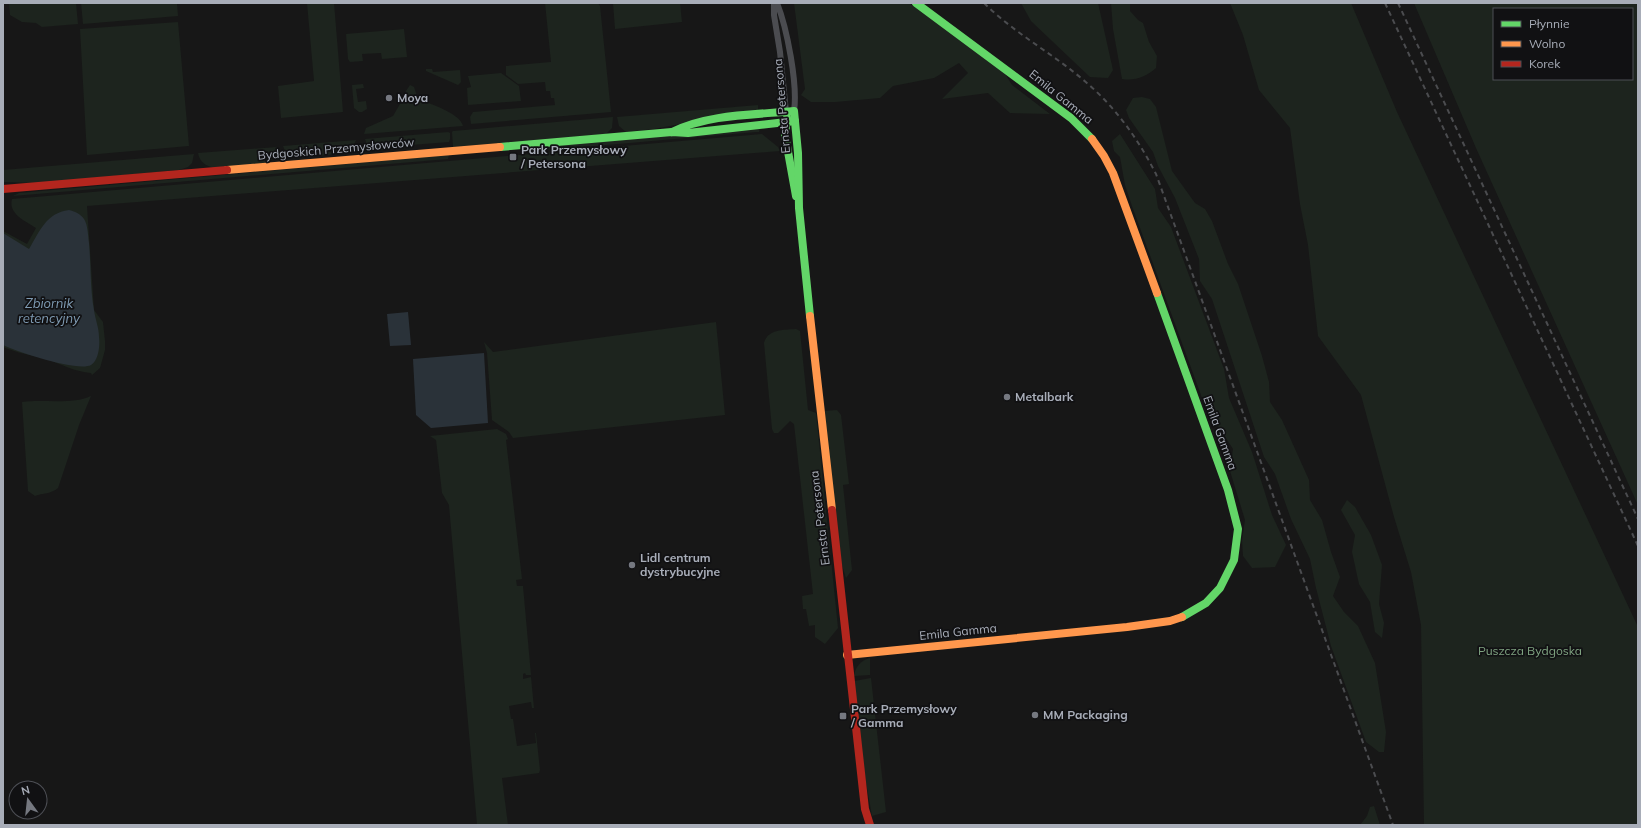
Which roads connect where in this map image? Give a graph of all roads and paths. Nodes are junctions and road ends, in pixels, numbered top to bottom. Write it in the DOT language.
graph roads {
  1 [pos="776,3"];
  2 [pos="916,3"];
  3 [pos="790,112"];
  4 [pos="791,122"];
  5 [pos="672,132"];
  6 [pos="3,189"];
  7 [pos="847,655"];
  8 [pos="870,825"];
  1 -- 3 [label="street, Ernsta Petersona"];
  1 -- 3 [label="street, Ernsta Petersona"];
  2 -- 7 [label="street, Emila Gamma"];
  3 -- 4 [label="street, Ernsta Petersona"];
  3 -- 5 [label="street, Bydgoskich Przemysłowców"];
  4 -- 5 [label="street, Bydgoskich Przemysłowców"];
  4 -- 7 [label="street, Ernsta Petersona"];
  5 -- 6 [label="street, Bydgoskich Przemysłowców"];
  7 -- 8 [label="street, Ernsta Petersona"];
}
